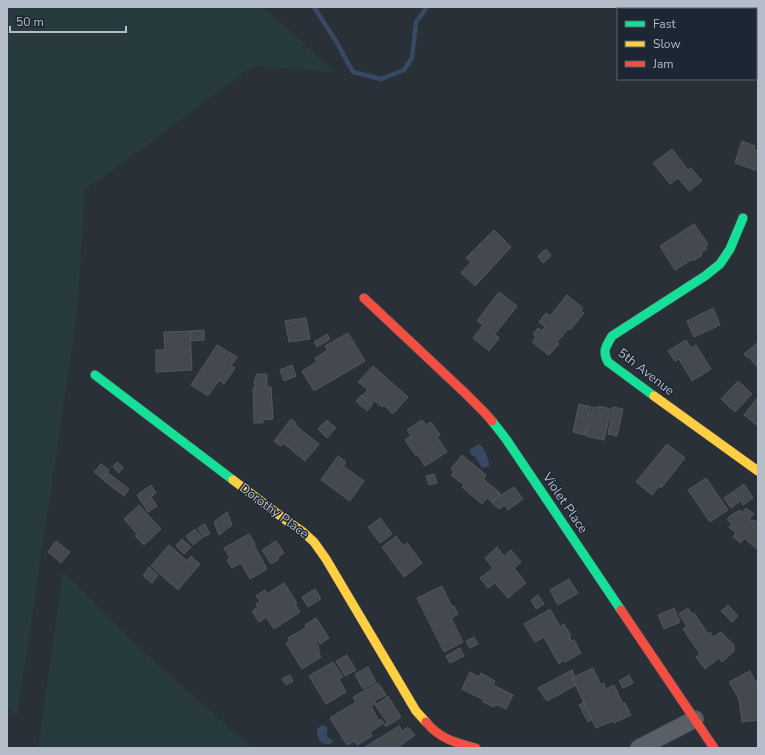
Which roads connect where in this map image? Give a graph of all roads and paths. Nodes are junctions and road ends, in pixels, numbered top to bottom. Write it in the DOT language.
graph roads {
  1 [pos="743,218"];
  2 [pos="364,298"];
  3 [pos="95,375"];
  4 [pos="758,471"];
  5 [pos="695,719"];
  6 [pos="476,748"];
  7 [pos="639,748"];
  8 [pos="714,748"];
  1 -- 4 [label="street, 5th Avenue"];
  2 -- 5 [label="street, Violet Place"];
  3 -- 6 [label="street, Dorothy Place"];
  5 -- 7 [label="street"];
  5 -- 8 [label="street, Violet Place"];
}
